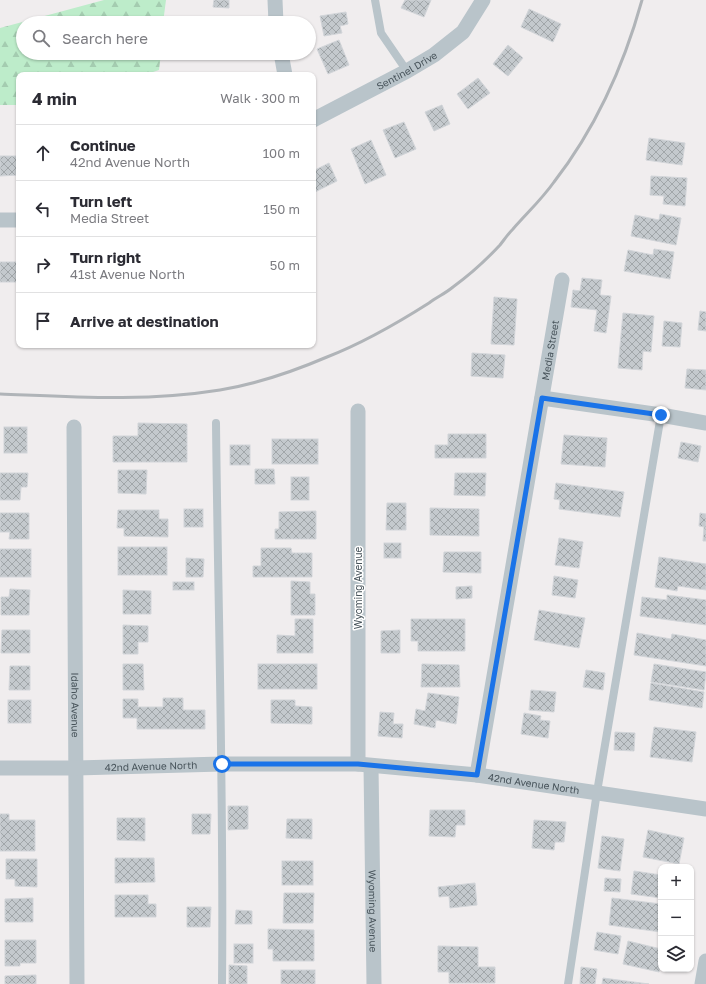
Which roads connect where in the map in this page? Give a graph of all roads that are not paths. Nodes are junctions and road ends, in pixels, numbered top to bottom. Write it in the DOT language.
graph roads {
  1 [pos="275,0"];
  2 [pos="375,0"];
  3 [pos="483,0"];
  4 [pos="276,16"];
  5 [pos="282,60"];
  6 [pos="407,71"];
  7 [pos="284,72"];
  8 [pos="316,118"];
  9 [pos="0,220"];
  10 [pos="16,220"];
  11 [pos="562,280"];
  12 [pos="542,398"];
  13 [pos="358,411"];
  14 [pos="661,415"];
  15 [pos="706,423"];
  16 [pos="216,424"];
  17 [pos="74,427"];
  18 [pos="222,764"];
  19 [pos="365,765"];
  20 [pos="0,768"];
  21 [pos="76,768"];
  22 [pos="477,775"];
  23 [pos="597,792"];
  24 [pos="706,809"];
  25 [pos="706,961"];
  26 [pos="77,984"];
  27 [pos="222,984"];
  28 [pos="374,984"];
  29 [pos="568,984"];
  30 [pos="702,984"];
  1 -- 4 [label="street"];
  2 -- 6 [label="lane"];
  3 -- 6 [label="street, Sentinel Drive"];
  5 -- 7 [label="street"];
  6 -- 8 [label="street, Sentinel Drive"];
  9 -- 10 [label="street"];
  11 -- 12 [label="street, Media Street"];
  12 -- 14 [label="street"];
  12 -- 22 [label="street, Media Street"];
  13 -- 19 [label="street, Wyoming Avenue"];
  14 -- 15 [label="street"];
  14 -- 23 [label="lane"];
  16 -- 18 [label="lane"];
  17 -- 21 [label="street, Idaho Avenue"];
  18 -- 19 [label="street, 42nd Avenue North"];
  18 -- 21 [label="street, 42nd Avenue North"];
  18 -- 27 [label="lane"];
  19 -- 22 [label="street, 42nd Avenue North"];
  19 -- 28 [label="street, Wyoming Avenue"];
  20 -- 21 [label="street, 42nd Avenue North"];
  21 -- 26 [label="street, Idaho Avenue"];
  22 -- 23 [label="street, 42nd Avenue North"];
  23 -- 24 [label="street, 42nd Avenue North"];
  23 -- 29 [label="lane"];
  25 -- 30 [label="street"];
}
